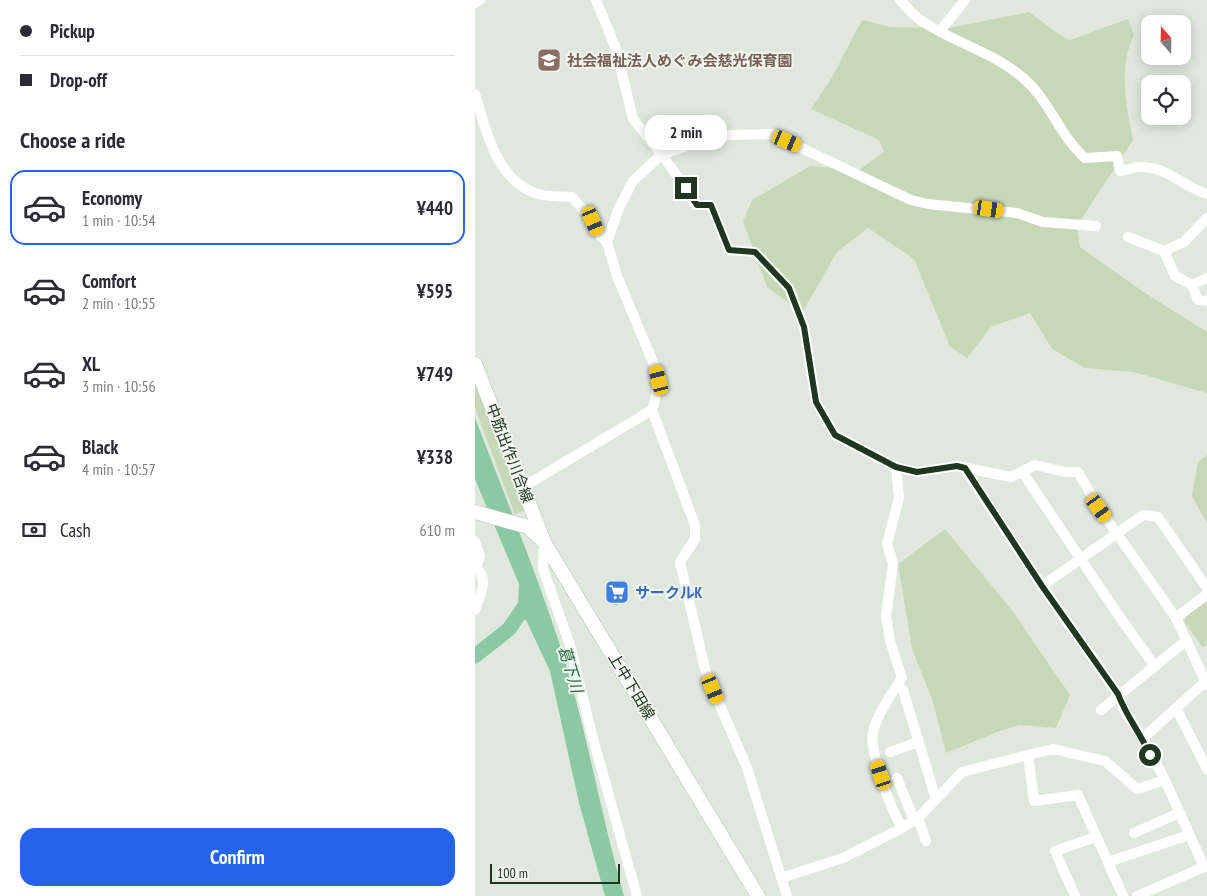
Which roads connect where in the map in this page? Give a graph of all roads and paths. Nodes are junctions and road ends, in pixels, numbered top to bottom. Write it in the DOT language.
graph roads {
  1 [pos="480,0"];
  2 [pos="596,0"];
  3 [pos="900,0"];
  4 [pos="965,0"];
  5 [pos="475,3"];
  6 [pos="940,31"];
  7 [pos="475,94"];
  8 [pos="661,155"];
  9 [pos="1207,194"];
  10 [pos="1207,218"];
  11 [pos="1096,226"];
  12 [pos="1128,237"];
  13 [pos="607,242"];
  14 [pos="1164,251"];
  15 [pos="1207,278"];
  16 [pos="1192,285"];
  17 [pos="1207,301"];
  18 [pos="475,364"];
  19 [pos="652,410"];
  20 [pos="896,467"];
  21 [pos="965,468"];
  22 [pos="1023,473"];
  23 [pos="523,487"];
  24 [pos="480,514"];
  25 [pos="1117,532"];
  26 [pos="475,541"];
  27 [pos="544,542"];
  28 [pos="1080,559"];
  29 [pos="475,567"];
  30 [pos="1042,586"];
  31 [pos="1207,588"];
  32 [pos="1207,594"];
  33 [pos="475,610"];
  34 [pos="1176,618"];
  35 [pos="1187,640"];
  36 [pos="1154,664"];
  37 [pos="1206,684"];
  38 [pos="903,690"];
  39 [pos="1118,694"];
  40 [pos="1176,708"];
  41 [pos="1101,710"];
  42 [pos="1143,738"];
  43 [pos="919,742"];
  44 [pos="890,752"];
  45 [pos="1028,755"];
  46 [pos="1207,769"];
  47 [pos="897,778"];
  48 [pos="1165,780"];
  49 [pos="936,799"];
  50 [pos="1179,813"];
  51 [pos="916,819"];
  52 [pos="902,828"];
  53 [pos="1134,833"];
  54 [pos="1189,835"];
  55 [pos="1096,837"];
  56 [pos="925,841"];
  57 [pos="1108,862"];
  58 [pos="1205,867"];
  59 [pos="781,878"];
  60 [pos="637,896"];
  61 [pos="758,896"];
  62 [pos="787,896"];
  63 [pos="1075,896"];
  64 [pos="1123,896"];
  65 [pos="1137,896"];
  1 -- 5 [label="street"];
  2 -- 8 [label="street"];
  3 -- 6 [label="street"];
  4 -- 6 [label="street"];
  6 -- 9 [label="street"];
  7 -- 13 [label="street"];
  8 -- 11 [label="street"];
  8 -- 13 [label="street"];
  8 -- 20 [label="street"];
  10 -- 14 [label="street"];
  12 -- 14 [label="street"];
  13 -- 19 [label="street"];
  14 -- 16 [label="street"];
  15 -- 16 [label="street"];
  16 -- 17 [label="street"];
  18 -- 23 [label="main road, 中筋出作川合線"];
  19 -- 23 [label="street"];
  19 -- 59 [label="street"];
  20 -- 21 [label="street"];
  20 -- 52 [label="street"];
  21 -- 22 [label="street"];
  21 -- 30 [label="street"];
  22 -- 25 [label="street"];
  22 -- 28 [label="street"];
  23 -- 27 [label="main road, 中筋出作川合線"];
  24 -- 27 [label="main road, 上中下田線"];
  25 -- 28 [label="street"];
  25 -- 31 [label="street"];
  25 -- 34 [label="street"];
  26 -- 29 [label="street"];
  27 -- 60 [label="street"];
  27 -- 61 [label="main road, 上中下田線"];
  28 -- 30 [label="street"];
  28 -- 36 [label="street"];
  29 -- 33 [label="street"];
  30 -- 39 [label="street"];
  32 -- 34 [label="street"];
  34 -- 35 [label="street"];
  35 -- 36 [label="street"];
  35 -- 37 [label="street"];
  36 -- 39 [label="street"];
  37 -- 40 [label="street"];
  38 -- 43 [label="street"];
  39 -- 41 [label="street"];
  39 -- 42 [label="street"];
  40 -- 42 [label="street"];
  40 -- 46 [label="street"];
  42 -- 48 [label="street"];
  43 -- 44 [label="street"];
  43 -- 49 [label="street"];
  45 -- 48 [label="street"];
  45 -- 49 [label="street"];
  45 -- 55 [label="street"];
  47 -- 51 [label="street"];
  48 -- 50 [label="street"];
  49 -- 51 [label="street"];
  50 -- 53 [label="street"];
  50 -- 54 [label="street"];
  51 -- 52 [label="street"];
  51 -- 56 [label="street"];
  52 -- 59 [label="street"];
  54 -- 57 [label="street"];
  54 -- 58 [label="street"];
  55 -- 57 [label="street"];
  55 -- 63 [label="street"];
  57 -- 64 [label="street"];
  58 -- 65 [label="street"];
  59 -- 62 [label="street"];
}
